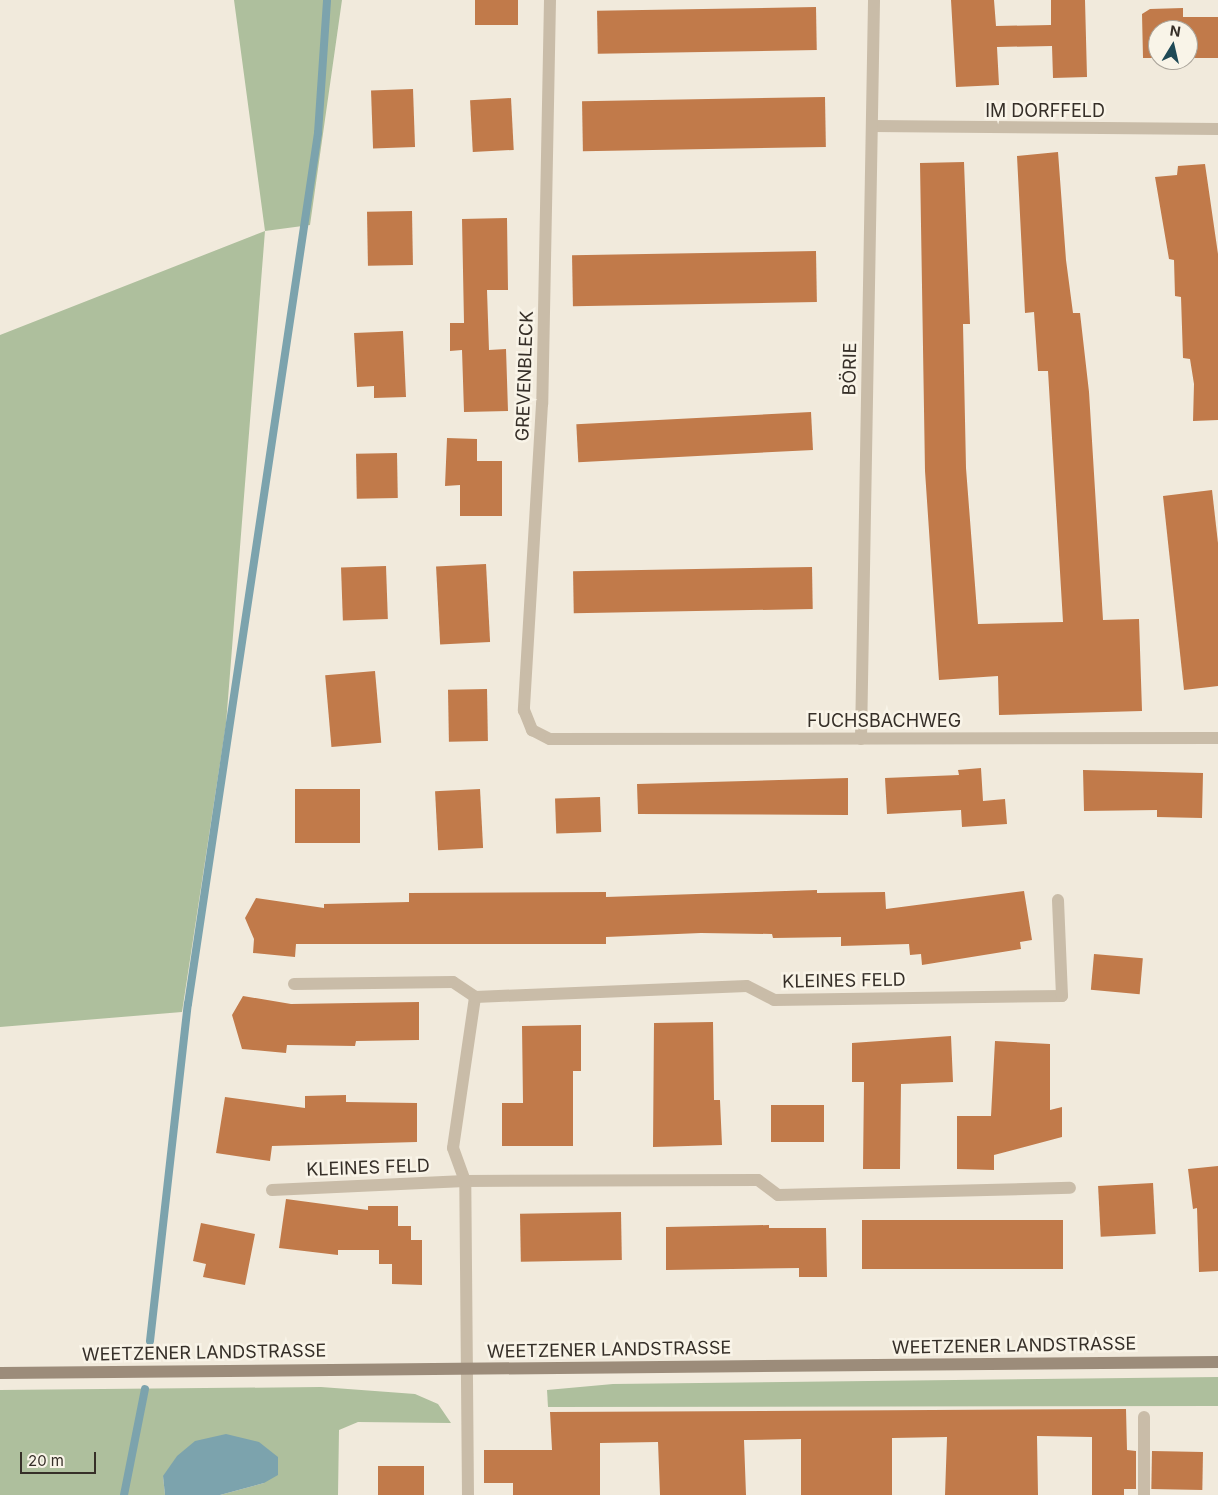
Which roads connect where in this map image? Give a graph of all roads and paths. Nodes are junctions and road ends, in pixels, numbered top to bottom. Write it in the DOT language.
graph roads {
  1 [pos="550,0"];
  2 [pos="874,0"];
  3 [pos="872,126"];
  4 [pos="1218,129"];
  5 [pos="1218,738"];
  6 [pos="550,739"];
  7 [pos="862,739"];
  8 [pos="1058,900"];
  9 [pos="294,984"];
  10 [pos="475,997"];
  11 [pos="465,1181"];
  12 [pos="1070,1188"];
  13 [pos="272,1190"];
  14 [pos="1218,1362"];
  15 [pos="469,1369"];
  16 [pos="0,1373"];
  17 [pos="1144,1417"];
  18 [pos="468,1495"];
  19 [pos="1144,1495"];
  1 -- 6 [label="street, GREVENBLECK"];
  2 -- 3 [label="street, BÖRIE"];
  3 -- 4 [label="street, IM DORFFELD"];
  3 -- 7 [label="street, BÖRIE"];
  5 -- 7 [label="street, FUCHSBACHWEG"];
  6 -- 7 [label="street, FUCHSBACHWEG"];
  8 -- 10 [label="street, KLEINES FELD"];
  9 -- 10 [label="street"];
  10 -- 11 [label="street, KLEINES FELD"];
  11 -- 12 [label="street, KLEINES FELD"];
  11 -- 13 [label="street, KLEINES FELD"];
  11 -- 15 [label="street, KLEINES FELD"];
  14 -- 15 [label="main road, WEETZENER LANDSTRASSE"];
  15 -- 16 [label="main road, WEETZENER LANDSTRASSE"];
  15 -- 18 [label="street, KLEINES FELD"];
  17 -- 19 [label="street"];
}
